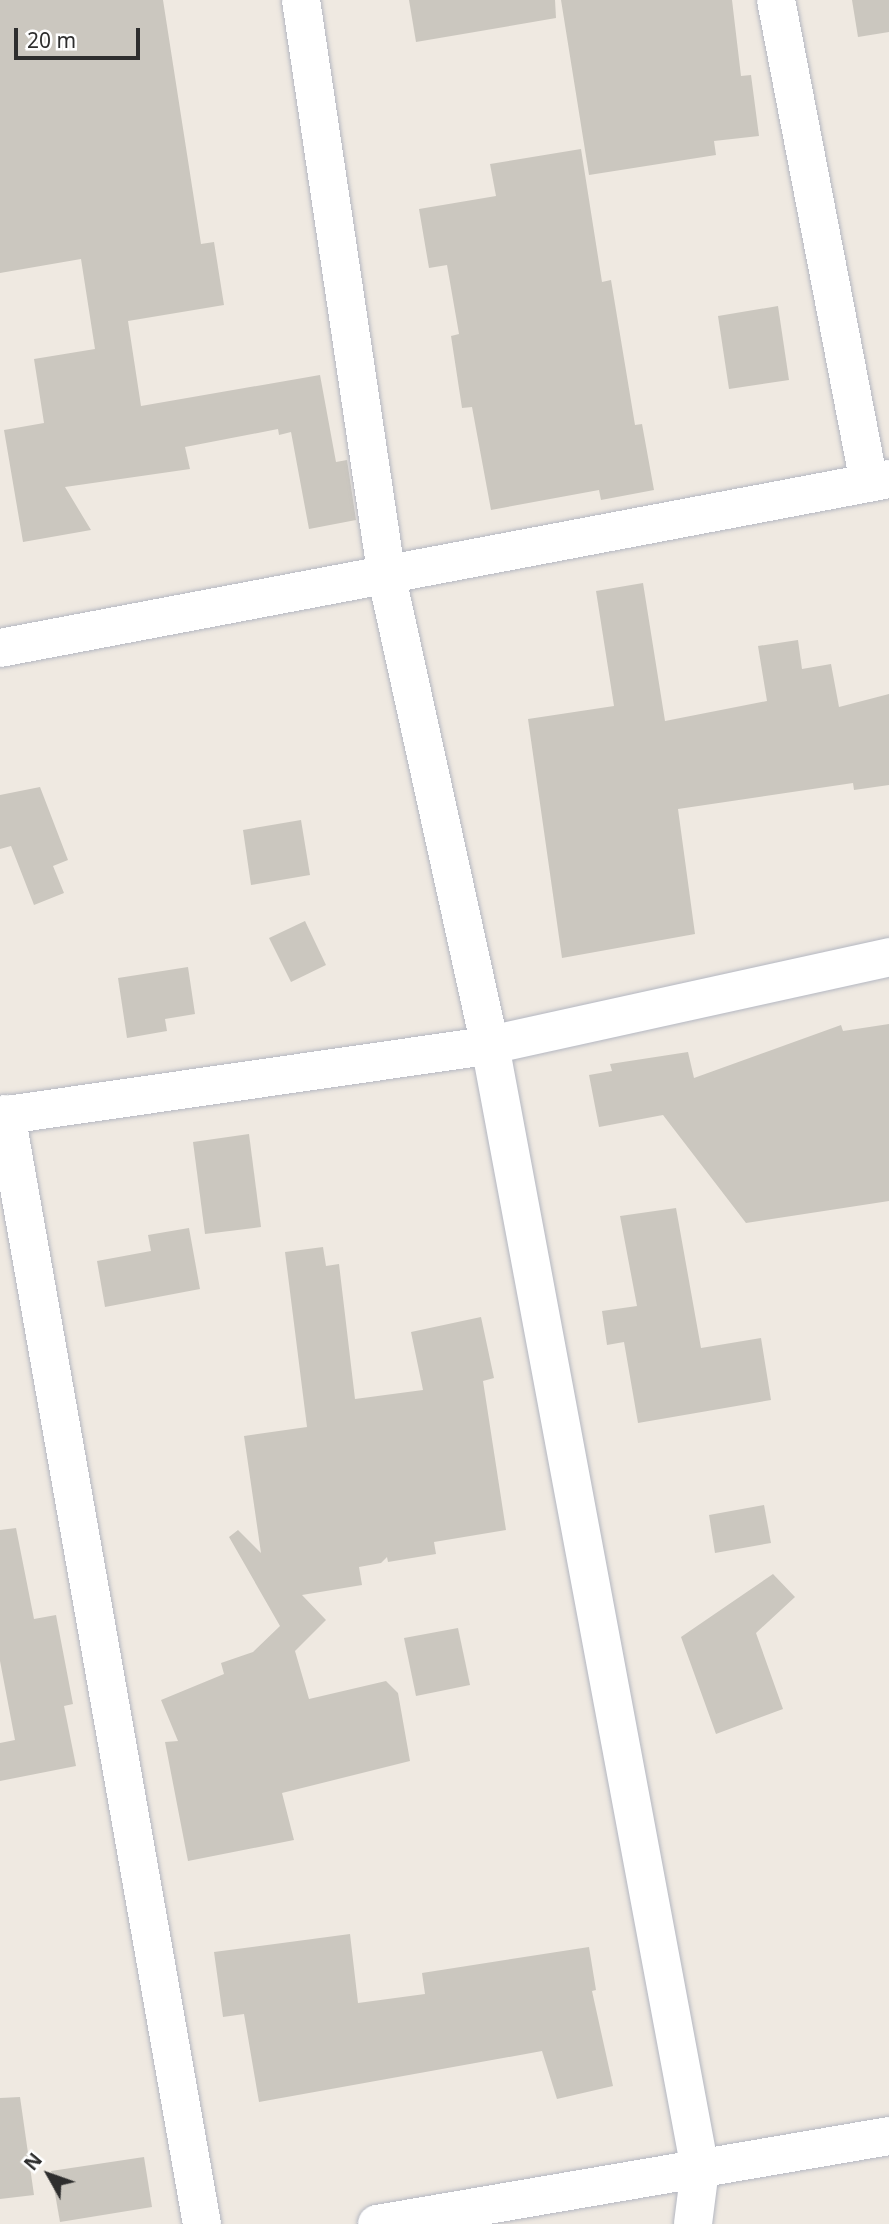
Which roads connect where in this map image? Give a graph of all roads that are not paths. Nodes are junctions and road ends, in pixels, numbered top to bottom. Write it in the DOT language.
graph roads {
  1 [pos="301,0"];
  2 [pos="776,0"];
  3 [pos="879,481"];
  4 [pos="387,578"];
  5 [pos="0,649"];
  6 [pos="889,957"];
  7 [pos="490,1045"];
  8 [pos="3,1115"];
  9 [pos="889,2136"];
  10 [pos="700,2169"];
  11 [pos="202,2224"];
  12 [pos="377,2224"];
  13 [pos="693,2224"];
  1 -- 4 [label="street"];
  2 -- 3 [label="street"];
  3 -- 4 [label="street"];
  4 -- 5 [label="street"];
  4 -- 7 [label="street"];
  6 -- 7 [label="street"];
  7 -- 8 [label="street"];
  7 -- 10 [label="street"];
  8 -- 11 [label="street"];
  9 -- 10 [label="street"];
  10 -- 12 [label="street"];
  10 -- 13 [label="street"];
}
